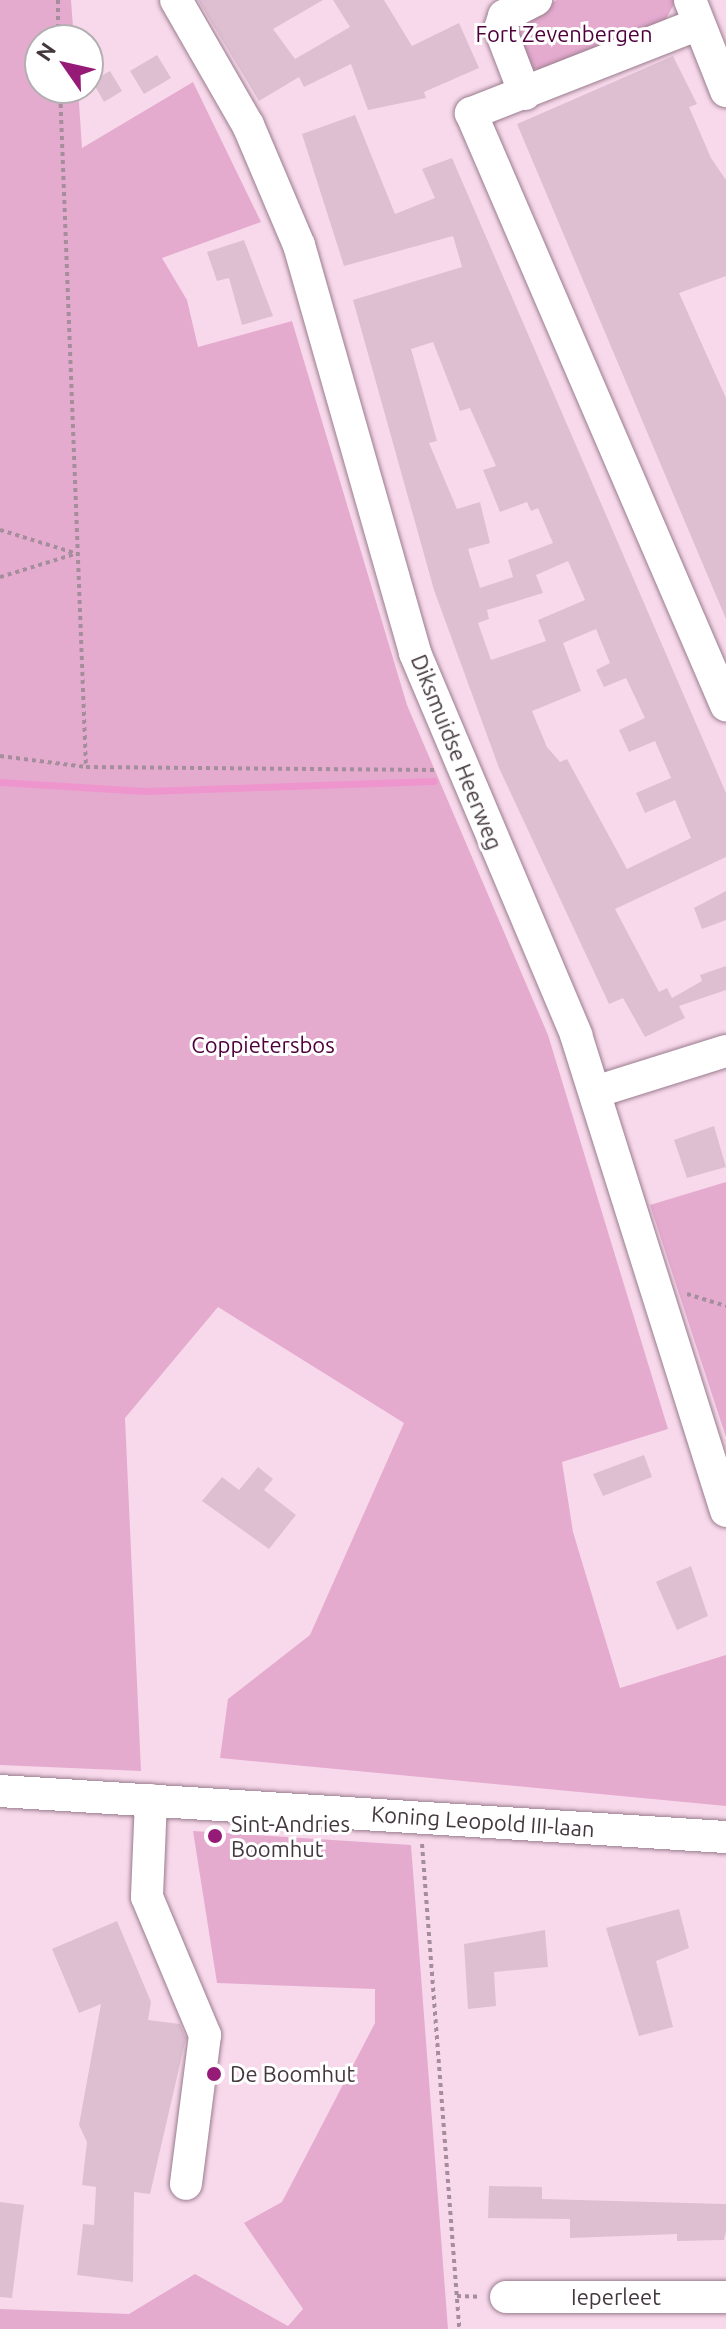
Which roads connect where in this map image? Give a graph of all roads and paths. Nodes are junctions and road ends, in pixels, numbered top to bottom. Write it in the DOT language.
graph roads {
  1 [pos="58,0"];
  2 [pos="176,0"];
  3 [pos="536,0"];
  4 [pos="693,13"];
  5 [pos="58,24"];
  6 [pos="726,91"];
  7 [pos="525,94"];
  8 [pos="61,104"];
  9 [pos="0,530"];
  10 [pos="78,554"];
  11 [pos="0,577"];
  12 [pos="726,705"];
  13 [pos="0,756"];
  14 [pos="86,767"];
  15 [pos="461,771"];
  16 [pos="726,1051"];
  17 [pos="595,1092"];
  18 [pos="658,1304"];
  19 [pos="726,1306"];
  20 [pos="726,1511"];
  21 [pos="0,1791"];
  22 [pos="151,1800"];
  23 [pos="420,1817"];
  24 [pos="726,1837"];
  25 [pos="186,2184"];
  26 [pos="506,2297"];
  27 [pos="726,2297"];
  28 [pos="459,2329"];
  1 -- 5 [label="path"];
  2 -- 15 [label="street, Diksmuidse Heerweg"];
  3 -- 7 [label="street"];
  4 -- 6 [label="street"];
  4 -- 7 [label="street"];
  7 -- 12 [label="street"];
  8 -- 10 [label="path"];
  9 -- 10 [label="path"];
  10 -- 11 [label="path"];
  10 -- 14 [label="path"];
  13 -- 14 [label="path"];
  14 -- 15 [label="path"];
  15 -- 17 [label="street, Diksmuidse Heerweg"];
  16 -- 17 [label="street"];
  17 -- 18 [label="street, Diksmuidse Heerweg"];
  18 -- 19 [label="path"];
  18 -- 20 [label="street, Diksmuidse Heerweg"];
  21 -- 22 [label="street, Koning Leopold III-laan"];
  22 -- 23 [label="street, Koning Leopold III-laan"];
  22 -- 25 [label="street"];
  23 -- 24 [label="street, Koning Leopold III-laan"];
  23 -- 28 [label="path"];
  26 -- 27 [label="street, Ieperleet"];
}
